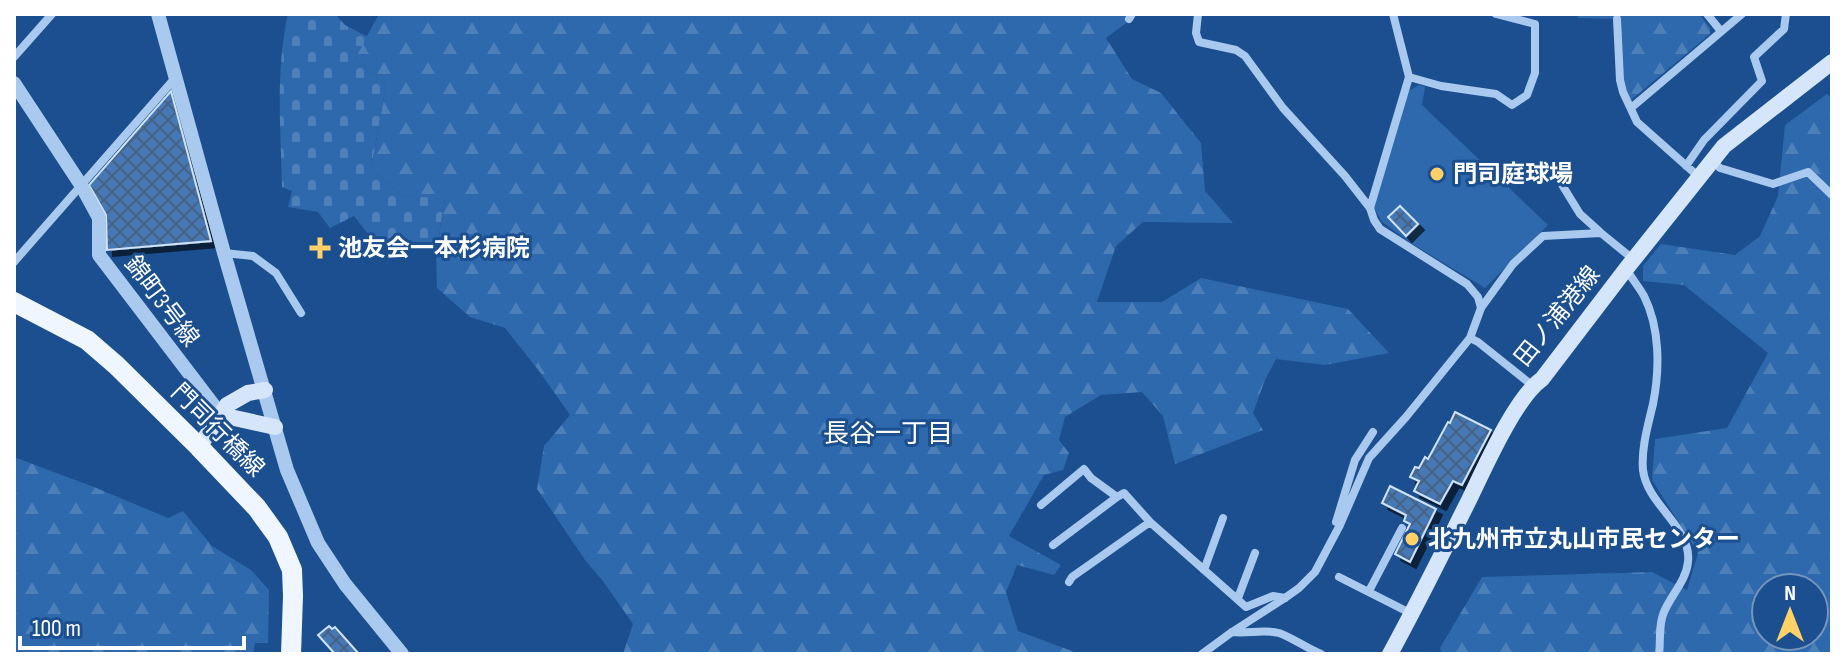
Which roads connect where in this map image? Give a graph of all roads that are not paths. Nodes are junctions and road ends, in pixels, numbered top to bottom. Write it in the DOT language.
graph roads {
  1 [pos="52,14"];
  2 [pos="1198,14"];
  3 [pos="1393,14"];
  4 [pos="1496,14"];
  5 [pos="1707,14"];
  6 [pos="1742,14"];
  7 [pos="1786,14"];
  8 [pos="161,15"];
  9 [pos="1617,19"];
  10 [pos="1720,30"];
  11 [pos="14,57"];
  12 [pos="1832,62"];
  13 [pos="176,77"];
  14 [pos="1409,77"];
  15 [pos="14,83"];
  16 [pos="1631,108"];
  17 [pos="1712,161"];
  18 [pos="1692,172"];
  19 [pos="1556,175"];
  20 [pos="81,185"];
  21 [pos="1832,195"];
  22 [pos="1370,208"];
  23 [pos="1601,233"];
  24 [pos="224,253"];
  25 [pos="14,262"];
  26 [pos="1630,264"];
  27 [pos="14,302"];
  28 [pos="1481,308"];
  29 [pos="301,313"];
  30 [pos="1470,338"];
  31 [pos="1533,386"];
  32 [pos="265,390"];
  33 [pos="221,415"];
  34 [pos="275,427"];
  35 [pos="1373,432"];
  36 [pos="199,447"];
  37 [pos="1117,497"];
  38 [pos="1041,505"];
  39 [pos="1223,518"];
  40 [pos="1150,522"];
  41 [pos="1340,525"];
  42 [pos="1402,528"];
  43 [pos="1053,545"];
  44 [pos="1255,553"];
  45 [pos="1204,570"];
  46 [pos="1339,577"];
  47 [pos="1069,582"];
  48 [pos="1369,591"];
  49 [pos="1238,598"];
  50 [pos="1285,598"];
  51 [pos="1412,614"];
  52 [pos="1232,632"];
  53 [pos="291,654"];
  54 [pos="402,654"];
  55 [pos="1202,654"];
  56 [pos="1321,654"];
  57 [pos="1390,654"];
  58 [pos="1659,654"];
  1 -- 11 [label="street"];
  2 -- 22 [label="street"];
  3 -- 14 [label="street"];
  4 -- 14 [label="street"];
  5 -- 10 [label="street"];
  6 -- 10 [label="street"];
  7 -- 18 [label="street"];
  8 -- 13 [label="street"];
  9 -- 16 [label="street"];
  10 -- 16 [label="street"];
  12 -- 17 [label="main road, 田ノ浦港線"];
  13 -- 20 [label="street"];
  13 -- 24 [label="street"];
  14 -- 22 [label="street"];
  15 -- 20 [label="street, 錦町3号線"];
  16 -- 18 [label="street"];
  17 -- 18 [label="main road, 田ノ浦港線"];
  17 -- 21 [label="street"];
  18 -- 26 [label="main road, 田ノ浦港線"];
  19 -- 23 [label="street"];
  20 -- 25 [label="street"];
  20 -- 33 [label="street, 錦町3号線"];
  22 -- 28 [label="street"];
  23 -- 26 [label="street"];
  23 -- 28 [label="street"];
  24 -- 29 [label="street"];
  24 -- 32 [label="street"];
  26 -- 31 [label="main road, 田ノ浦港線"];
  26 -- 58 [label="street"];
  27 -- 36 [label="main road, 門司行橋線"];
  28 -- 30 [label="street"];
  30 -- 31 [label="street"];
  30 -- 41 [label="street"];
  31 -- 51 [label="main road, 田ノ浦港線"];
  32 -- 33 [label="main road"];
  32 -- 34 [label="street"];
  33 -- 34 [label="main road"];
  33 -- 36 [label="main road"];
  34 -- 54 [label="street"];
  35 -- 41 [label="street"];
  36 -- 53 [label="main road, 門司行橋線"];
  37 -- 38 [label="street"];
  37 -- 40 [label="street"];
  37 -- 43 [label="street"];
  39 -- 45 [label="street"];
  40 -- 45 [label="street"];
  40 -- 47 [label="street"];
  41 -- 50 [label="street"];
  42 -- 48 [label="street"];
  44 -- 49 [label="street"];
  45 -- 49 [label="street"];
  46 -- 48 [label="street"];
  48 -- 51 [label="street"];
  49 -- 50 [label="street"];
  50 -- 52 [label="street"];
  51 -- 57 [label="main road, 田ノ浦港線"];
  52 -- 55 [label="street"];
  52 -- 56 [label="street"];
}
